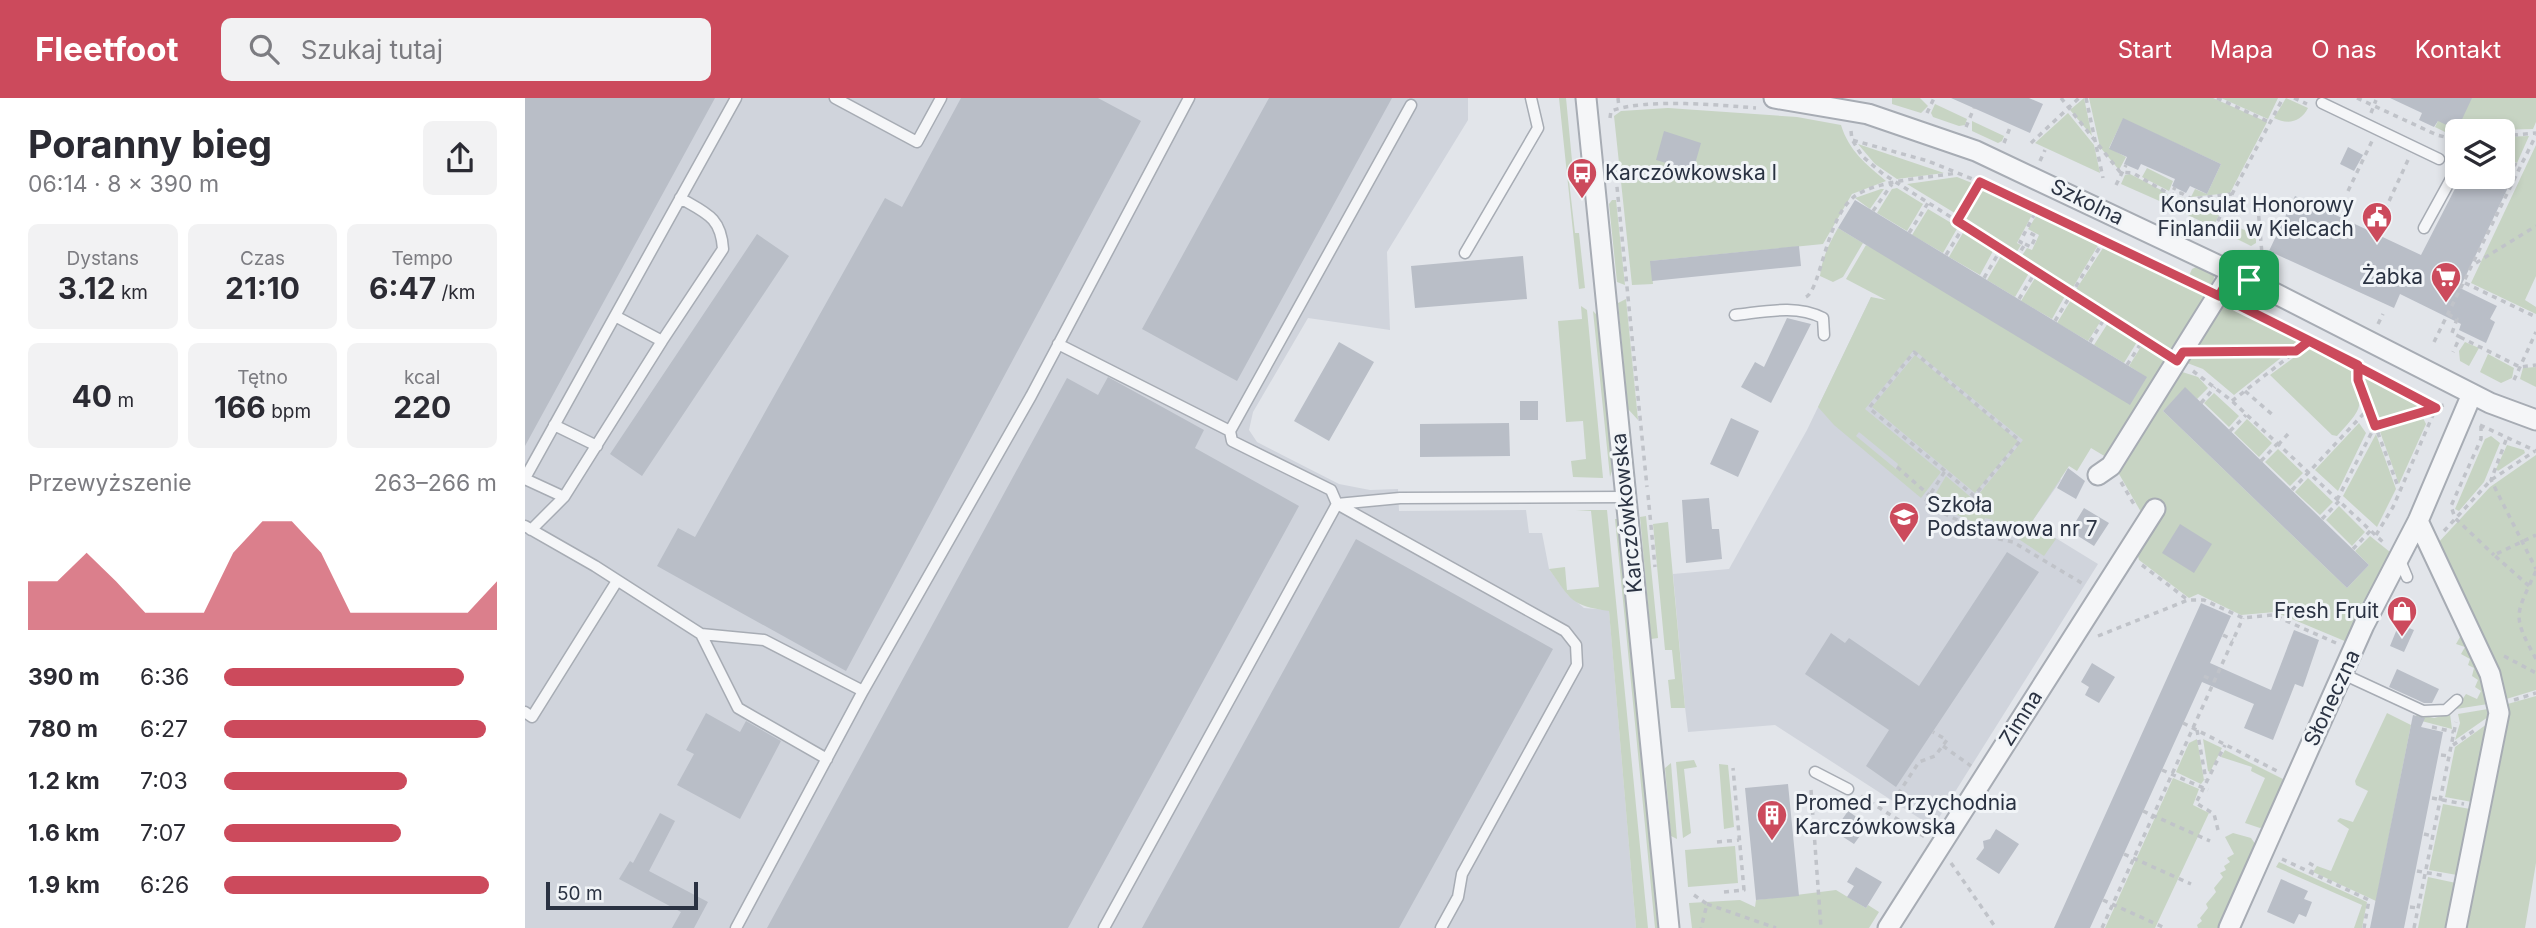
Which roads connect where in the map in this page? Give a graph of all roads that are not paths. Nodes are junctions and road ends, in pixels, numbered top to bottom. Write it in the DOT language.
graph roads {
  1 [pos="736,98"];
  2 [pos="835,98"];
  3 [pos="941,98"];
  4 [pos="1189,98"];
  5 [pos="1531,98"];
  6 [pos="1586,98"];
  7 [pos="2318,101"];
  8 [pos="1770,103"];
  9 [pos="1411,105"];
  10 [pos="2439,159"];
  11 [pos="2445,189"];
  12 [pos="680,198"];
  13 [pos="2424,228"];
  14 [pos="1465,253"];
  15 [pos="2241,276"];
  16 [pos="1735,315"];
  17 [pos="615,316"];
  18 [pos="1824,334"];
  19 [pos="662,341"];
  20 [pos="1058,344"];
  21 [pos="2472,394"];
  22 [pos="2536,420"];
  23 [pos="554,425"];
  24 [pos="1230,430"];
  25 [pos="597,446"];
  26 [pos="2104,470"];
  27 [pos="525,479"];
  28 [pos="563,497"];
  29 [pos="1625,497"];
  30 [pos="1337,504"];
  31 [pos="2155,509"];
  32 [pos="2418,520"];
  33 [pos="528,528"];
  34 [pos="2399,558"];
  35 [pos="2407,577"];
  36 [pos="617,580"];
  37 [pos="701,634"];
  38 [pos="2343,674"];
  39 [pos="863,691"];
  40 [pos="2457,700"];
  41 [pos="525,712"];
  42 [pos="827,759"];
  43 [pos="1815,772"];
  44 [pos="1848,789"];
  45 [pos="736,928"];
  46 [pos="1104,928"];
  47 [pos="1441,928"];
  48 [pos="1669,928"];
  49 [pos="1888,928"];
  50 [pos="2229,928"];
  51 [pos="2456,928"];
  1 -- 12 [label="lane"];
  2 -- 3 [label="lane"];
  4 -- 20 [label="lane"];
  5 -- 14 [label="lane"];
  6 -- 29 [label="street, Karczówkowska"];
  7 -- 10 [label="lane"];
  8 -- 15 [label="street, Szkolna"];
  9 -- 24 [label="lane"];
  11 -- 13 [label="lane"];
  12 -- 17 [label="lane"];
  12 -- 19 [label="lane"];
  15 -- 21 [label="street, Szkolna"];
  15 -- 26 [label="street"];
  16 -- 18 [label="lane"];
  17 -- 19 [label="lane"];
  17 -- 23 [label="lane"];
  19 -- 25 [label="lane"];
  20 -- 24 [label="lane"];
  20 -- 39 [label="lane"];
  21 -- 22 [label="street, Szkolna"];
  21 -- 32 [label="street, Słoneczna"];
  23 -- 25 [label="lane"];
  23 -- 27 [label="lane"];
  24 -- 30 [label="lane"];
  25 -- 28 [label="lane"];
  27 -- 28 [label="lane"];
  28 -- 33 [label="lane"];
  29 -- 30 [label="lane"];
  29 -- 48 [label="street, Karczówkowska"];
  30 -- 46 [label="lane"];
  30 -- 47 [label="lane"];
  31 -- 49 [label="street, Zimna"];
  32 -- 34 [label="street, Słoneczna"];
  32 -- 51 [label="street"];
  33 -- 36 [label="lane"];
  34 -- 35 [label="lane"];
  34 -- 38 [label="street, Słoneczna"];
  36 -- 37 [label="lane"];
  36 -- 41 [label="lane"];
  37 -- 39 [label="lane"];
  37 -- 42 [label="lane"];
  38 -- 40 [label="lane"];
  38 -- 50 [label="street, Słoneczna"];
  39 -- 42 [label="lane"];
  42 -- 45 [label="lane"];
  43 -- 44 [label="lane"];
}
